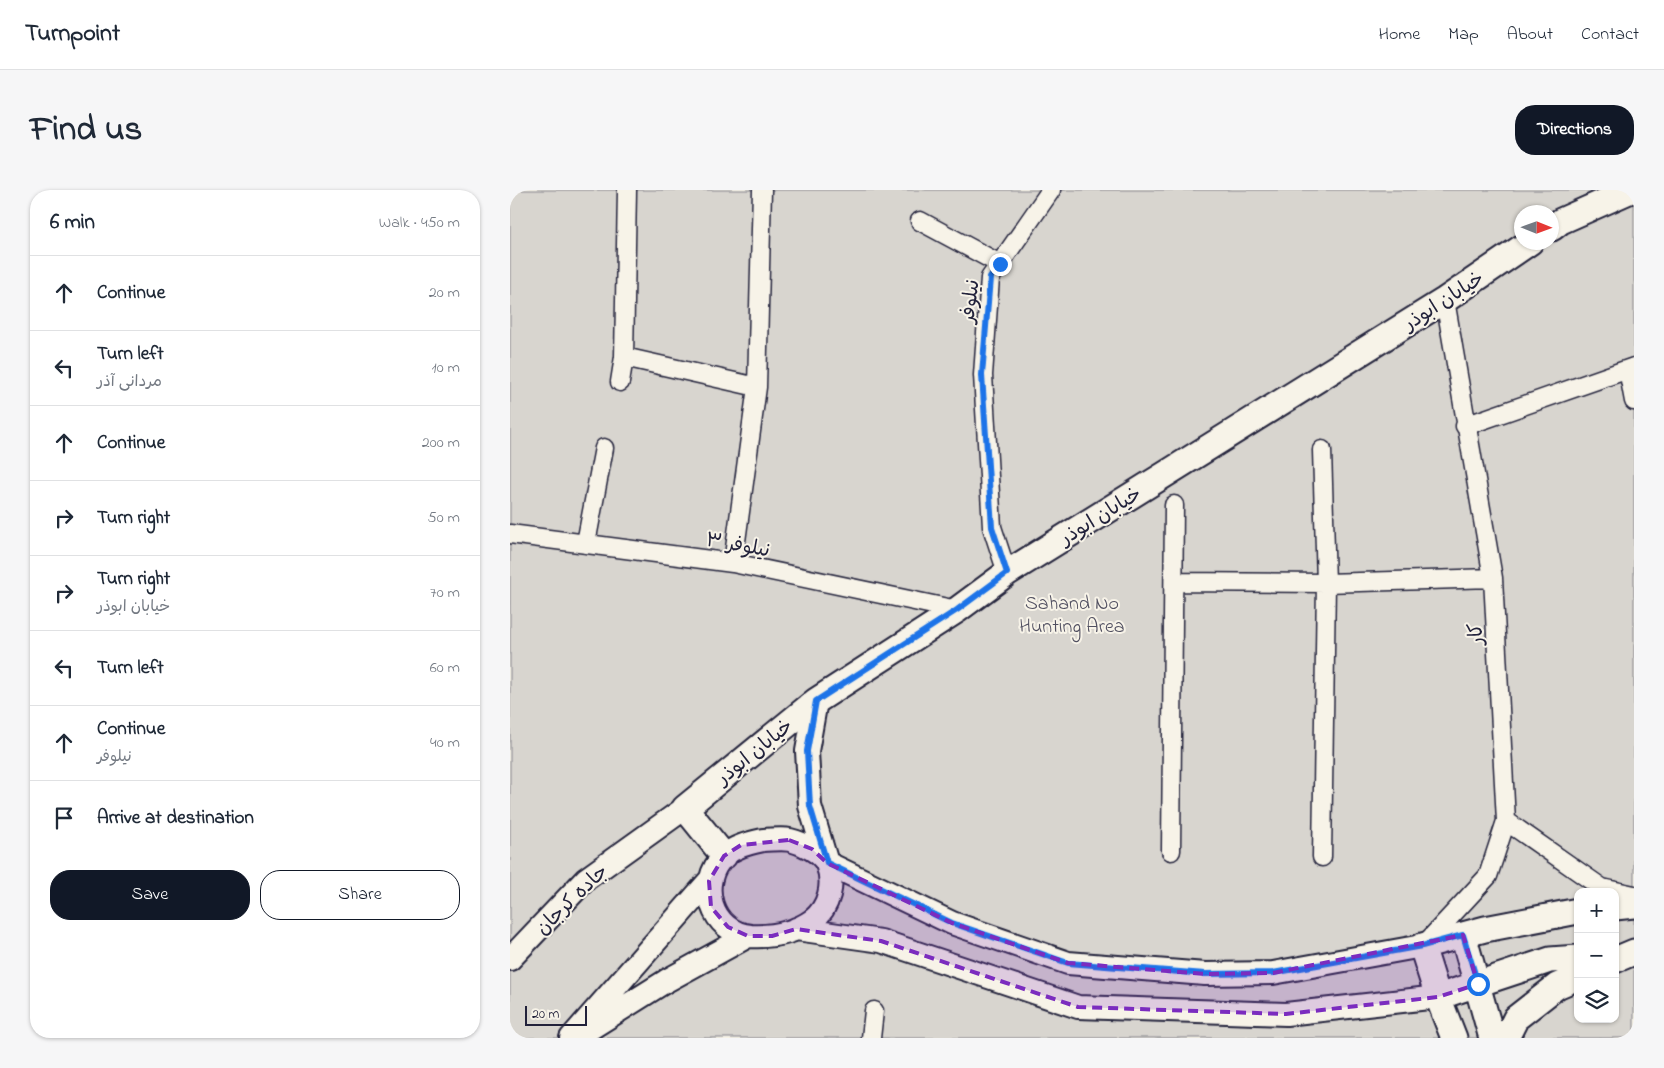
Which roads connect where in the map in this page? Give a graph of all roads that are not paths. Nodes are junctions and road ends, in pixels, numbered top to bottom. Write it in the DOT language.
graph roads {
  1 [pos="627,190"];
  2 [pos="762,190"];
  3 [pos="1051,190"];
  4 [pos="1632,190"];
  5 [pos="920,221"];
  6 [pos="1559,225"];
  7 [pos="1518,250"];
  8 [pos="1000,264"];
  9 [pos="1445,300"];
  10 [pos="624,357"];
  11 [pos="1631,368"];
  12 [pos="620,382"];
  13 [pos="757,387"];
  14 [pos="1634,402"];
  15 [pos="1465,426"];
  16 [pos="604,448"];
  17 [pos="1322,450"];
  18 [pos="1174,505"];
  19 [pos="510,534"];
  20 [pos="586,543"];
  21 [pos="733,563"];
  22 [pos="1007,573"];
  23 [pos="1493,578"];
  24 [pos="1174,582"];
  25 [pos="1326,582"];
  26 [pos="957,610"];
  27 [pos="816,701"];
  28 [pos="685,808"];
  29 [pos="1506,821"];
  30 [pos="1171,851"];
  31 [pos="724,856"];
  32 [pos="1322,857"];
  33 [pos="827,863"];
  34 [pos="709,881"];
  35 [pos="1634,895"];
  36 [pos="1634,905"];
  37 [pos="1619,907"];
  38 [pos="1574,912"];
  39 [pos="796,930"];
  40 [pos="1463,935"];
  41 [pos="748,936"];
  42 [pos="1422,946"];
  43 [pos="1634,952"];
  44 [pos="1619,954"];
  45 [pos="1574,958"];
  46 [pos="1619,958"];
  47 [pos="510,959"];
  48 [pos="1576,978"];
  49 [pos="1478,984"];
  50 [pos="1438,997"];
  51 [pos="874,1011"];
  52 [pos="572,1038"];
  53 [pos="870,1038"];
  54 [pos="1454,1038"];
  55 [pos="1492,1038"];
  56 [pos="1506,1038"];
  1 -- 10 [label="street"];
  2 -- 13 [label="street"];
  3 -- 8 [label="street, نیلوفر"];
  4 -- 6 [label="main road"];
  5 -- 8 [label="street"];
  7 -- 9 [label="main road, خیابان ابوذر"];
  8 -- 22 [label="street, نیلوفر"];
  9 -- 15 [label="street, کار"];
  9 -- 22 [label="main road, خیابان ابوذر"];
  10 -- 12 [label="street"];
  10 -- 13 [label="street"];
  11 -- 14 [label="street"];
  11 -- 15 [label="street"];
  13 -- 21 [label="street"];
  15 -- 23 [label="street, کار"];
  16 -- 20 [label="street"];
  17 -- 25 [label="street"];
  18 -- 24 [label="street"];
  19 -- 20 [label="street, نیلوفر ۳"];
  20 -- 21 [label="street, نیلوفر ۳"];
  21 -- 26 [label="street, نیلوفر ۳"];
  22 -- 26 [label="main road, خیابان ابوذر"];
  23 -- 25 [label="street"];
  23 -- 29 [label="street, کار"];
  24 -- 25 [label="street"];
  24 -- 30 [label="street"];
  25 -- 32 [label="street"];
  26 -- 27 [label="main road, خیابان ابوذر"];
  27 -- 28 [label="main road, خیابان ابوذر"];
  27 -- 33 [label="street"];
  28 -- 31 [label="main road"];
  28 -- 47 [label="street, جاده کرجان"];
  29 -- 35 [label="street"];
  29 -- 42 [label="street"];
  31 -- 33 [label="street"];
  31 -- 34 [label="street"];
  33 -- 39 [label="street"];
  33 -- 42 [label="street"];
  34 -- 41 [label="street"];
  34 -- 52 [label="street"];
  36 -- 37 [label="main road"];
  38 -- 40 [label="main road"];
  39 -- 41 [label="street"];
  39 -- 50 [label="street"];
  40 -- 42 [label="main road"];
  40 -- 49 [label="main road"];
  41 -- 52 [label="street"];
  42 -- 50 [label="main road"];
  43 -- 44 [label="main road"];
  43 -- 46 [label="main road"];
  45 -- 49 [label="main road"];
  48 -- 56 [label="main road"];
  49 -- 50 [label="main road"];
  49 -- 55 [label="main road"];
  50 -- 54 [label="main road"];
  51 -- 53 [label="street"];
}
